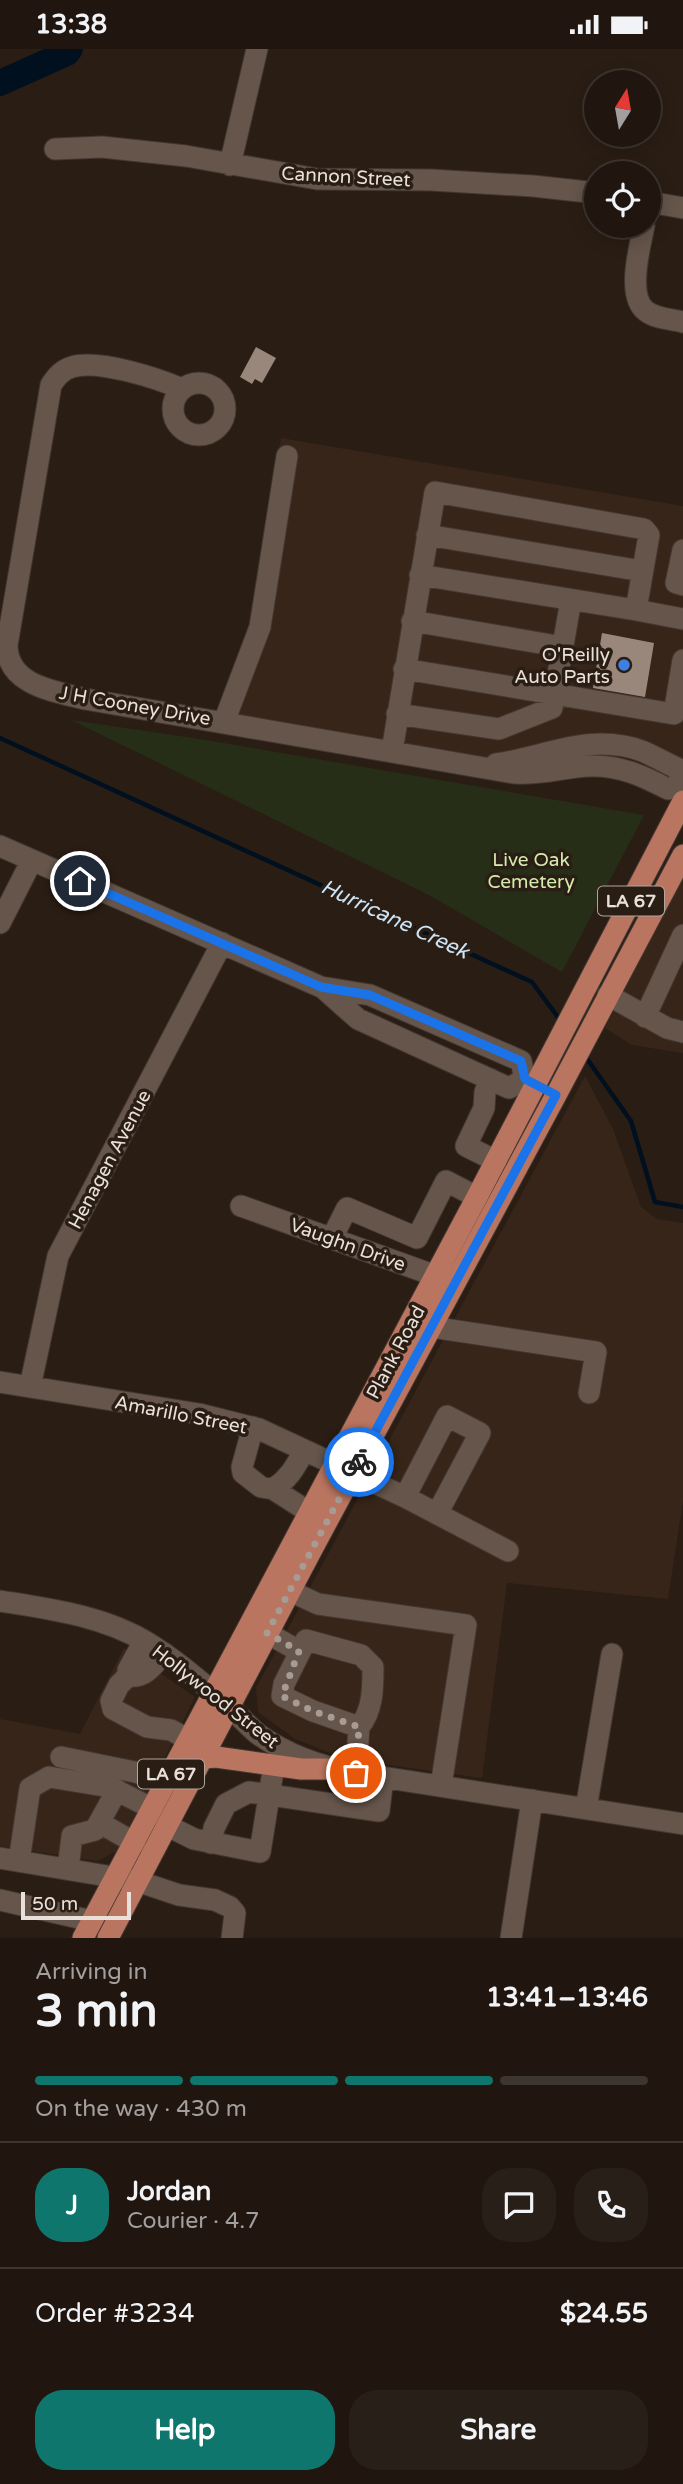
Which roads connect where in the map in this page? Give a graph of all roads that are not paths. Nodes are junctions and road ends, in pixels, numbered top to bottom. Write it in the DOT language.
graph roads {
  1 [pos="257,49"];
  2 [pos="55,149"];
  3 [pos="230,165"];
  4 [pos="584,192"];
  5 [pos="661,204"];
  6 [pos="683,208"];
  7 [pos="642,238"];
  8 [pos="683,322"];
  9 [pos="182,389"];
  10 [pos="287,456"];
  11 [pos="427,535"];
  12 [pos="683,550"];
  13 [pos="642,571"];
  14 [pos="420,575"];
  15 [pos="683,585"];
  16 [pos="571,600"];
  17 [pos="636,610"];
  18 [pos="683,619"];
  19 [pos="412,621"];
  20 [pos="563,647"];
  21 [pos="683,660"];
  22 [pos="404,669"];
  23 [pos="681,688"];
  24 [pos="555,695"];
  25 [pos="397,714"];
  26 [pos="224,722"];
  27 [pos="392,751"];
  28 [pos="683,784"];
  29 [pos="683,801"];
  30 [pos="0,846"];
  31 [pos="683,855"];
  32 [pos="32,860"];
  33 [pos="0,923"];
  34 [pos="683,935"];
  35 [pos="222,943"];
  36 [pos="321,987"];
  37 [pos="604,1003"];
  38 [pos="645,1017"];
  39 [pos="683,1032"];
  40 [pos="490,1079"];
  41 [pos="530,1082"];
  42 [pos="556,1095"];
  43 [pos="496,1161"];
  44 [pos="477,1197"];
  45 [pos="241,1206"];
  46 [pos="425,1224"];
  47 [pos="332,1238"];
  48 [pos="455,1238"];
  49 [pos="445,1279"];
  50 [pos="431,1327"];
  51 [pos="0,1382"];
  52 [pos="30,1387"];
  53 [pos="589,1393"];
  54 [pos="253,1427"];
  55 [pos="304,1451"];
  56 [pos="344,1469"];
  57 [pos="273,1489"];
  58 [pos="405,1497"];
  59 [pos="309,1512"];
  60 [pos="437,1514"];
  61 [pos="508,1551"];
  62 [pos="290,1591"];
  63 [pos="0,1601"];
  64 [pos="267,1633"];
  65 [pos="144,1641"];
  66 [pos="299,1651"];
  67 [pos="164,1653"];
  68 [pos="612,1654"];
  69 [pos="129,1675"];
  70 [pos="222,1700"];
  71 [pos="359,1727"];
  72 [pos="189,1740"];
  73 [pos="61,1757"];
  74 [pos="200,1762"];
  75 [pos="274,1765"];
  76 [pos="346,1771"];
  77 [pos="383,1777"];
  78 [pos="168,1781"];
  79 [pos="442,1786"];
  80 [pos="117,1790"];
  81 [pos="270,1794"];
  82 [pos="532,1800"];
  83 [pos="586,1809"];
  84 [pos="160,1817"];
  85 [pos="100,1823"];
  86 [pos="683,1824"];
  87 [pos="135,1843"];
  88 [pos="211,1843"];
  89 [pos="9,1860"];
  90 [pos="68,1869"];
  91 [pos="126,1879"];
  92 [pos="0,1900"];
  93 [pos="87,1930"];
  94 [pos="108,1938"];
  95 [pos="232,1938"];
  96 [pos="511,1938"];
  1 -- 3 [label="street"];
  2 -- 3 [label="street, Cannon Street"];
  3 -- 4 [label="street, Cannon Street"];
  5 -- 6 [label="street"];
  7 -- 8 [label="street"];
  9 -- 26 [label="street, J H Cooney Drive"];
  10 -- 26 [label="street"];
  11 -- 13 [label="street"];
  11 -- 13 [label="street"];
  11 -- 14 [label="street"];
  12 -- 15 [label="street"];
  13 -- 17 [label="street"];
  14 -- 16 [label="street"];
  14 -- 19 [label="street"];
  16 -- 17 [label="street"];
  16 -- 20 [label="street"];
  17 -- 18 [label="street"];
  19 -- 20 [label="street"];
  19 -- 22 [label="street"];
  20 -- 24 [label="street"];
  21 -- 23 [label="street"];
  22 -- 24 [label="street"];
  22 -- 25 [label="street"];
  23 -- 24 [label="street"];
  24 -- 25 [label="street"];
  25 -- 27 [label="street"];
  26 -- 27 [label="street, J H Cooney Drive"];
  27 -- 28 [label="street, J H Cooney Drive"];
  29 -- 41 [label="main road, Plank Road / LA 67"];
  30 -- 32 [label="street"];
  31 -- 37 [label="main road, Plank Road / LA 67"];
  32 -- 33 [label="street"];
  32 -- 35 [label="street"];
  34 -- 38 [label="street"];
  35 -- 36 [label="street"];
  35 -- 52 [label="street, Henagen Avenue"];
  36 -- 40 [label="street"];
  36 -- 41 [label="street"];
  37 -- 38 [label="street"];
  37 -- 42 [label="main road, Plank Road / LA 67"];
  38 -- 39 [label="street"];
  40 -- 41 [label="street"];
  40 -- 43 [label="street"];
  41 -- 42 [label="street"];
  41 -- 43 [label="main road, Plank Road / LA 67"];
  42 -- 49 [label="main road, Plank Road / LA 67"];
  43 -- 44 [label="main road, Plank Road / LA 67"];
  44 -- 46 [label="street"];
  44 -- 48 [label="main road, Plank Road / LA 67"];
  45 -- 47 [label="street, Vaughn Drive"];
  46 -- 47 [label="street"];
  46 -- 48 [label="street"];
  47 -- 49 [label="street, Vaughn Drive"];
  48 -- 49 [label="main road, Plank Road / LA 67"];
  49 -- 50 [label="main road, Plank Road / LA 67"];
  49 -- 56 [label="main road, Plank Road / LA 67"];
  50 -- 53 [label="street"];
  50 -- 56 [label="main road, Plank Road / LA 67"];
  51 -- 52 [label="street, Amarillo Street"];
  52 -- 54 [label="street, Amarillo Street"];
  54 -- 55 [label="street, Amarillo Street"];
  54 -- 57 [label="street"];
  55 -- 56 [label="street, Amarillo Street"];
  55 -- 57 [label="street"];
  56 -- 58 [label="street, Amarillo Street"];
  56 -- 59 [label="main road, Plank Road / LA 67"];
  56 -- 62 [label="main road, Plank Road / LA 67"];
  57 -- 59 [label="street"];
  58 -- 60 [label="street, Amarillo Street"];
  58 -- 60 [label="street"];
  59 -- 70 [label="main road, Plank Road / LA 67"];
  60 -- 61 [label="street, Amarillo Street"];
  62 -- 64 [label="main road, Plank Road / LA 67"];
  62 -- 79 [label="street"];
  63 -- 65 [label="street, Hollywood Street"];
  64 -- 66 [label="street"];
  64 -- 70 [label="main road, Plank Road / LA 67"];
  65 -- 67 [label="street, Hollywood Street"];
  65 -- 69 [label="street"];
  66 -- 71 [label="street"];
  66 -- 71 [label="street"];
  67 -- 69 [label="street"];
  67 -- 70 [label="street, Hollywood Street"];
  68 -- 83 [label="street"];
  69 -- 72 [label="street"];
  70 -- 72 [label="main road, Plank Road / LA 67"];
  70 -- 74 [label="main road, Plank Road / LA 67"];
  70 -- 76 [label="street, Hollywood Street"];
  71 -- 76 [label="street"];
  72 -- 78 [label="main road, Plank Road / LA 67"];
  73 -- 78 [label="street"];
  74 -- 75 [label="main road"];
  74 -- 84 [label="main road, Plank Road / LA 67"];
  75 -- 76 [label="main road"];
  75 -- 81 [label="street"];
  76 -- 77 [label="street, Hollywood Street"];
  77 -- 79 [label="street, Hollywood Street"];
  77 -- 81 [label="street"];
  78 -- 84 [label="main road, Plank Road / LA 67"];
  79 -- 82 [label="street, Hollywood Street"];
  80 -- 84 [label="street"];
  80 -- 85 [label="street"];
  80 -- 89 [label="street"];
  81 -- 88 [label="street"];
  81 -- 88 [label="street"];
  82 -- 83 [label="street, Hollywood Street"];
  82 -- 96 [label="street"];
  83 -- 86 [label="street, Hollywood Street"];
  84 -- 87 [label="main road, Plank Road / LA 67"];
  84 -- 88 [label="street"];
  84 -- 91 [label="main road, Plank Road / LA 67"];
  85 -- 87 [label="street"];
  85 -- 90 [label="street"];
  87 -- 91 [label="main road, Plank Road / LA 67"];
  89 -- 90 [label="street"];
  90 -- 91 [label="street"];
  91 -- 93 [label="main road, Plank Road / LA 67"];
  91 -- 94 [label="main road, Plank Road / LA 67"];
  91 -- 95 [label="street"];
  92 -- 93 [label="street"];
}
